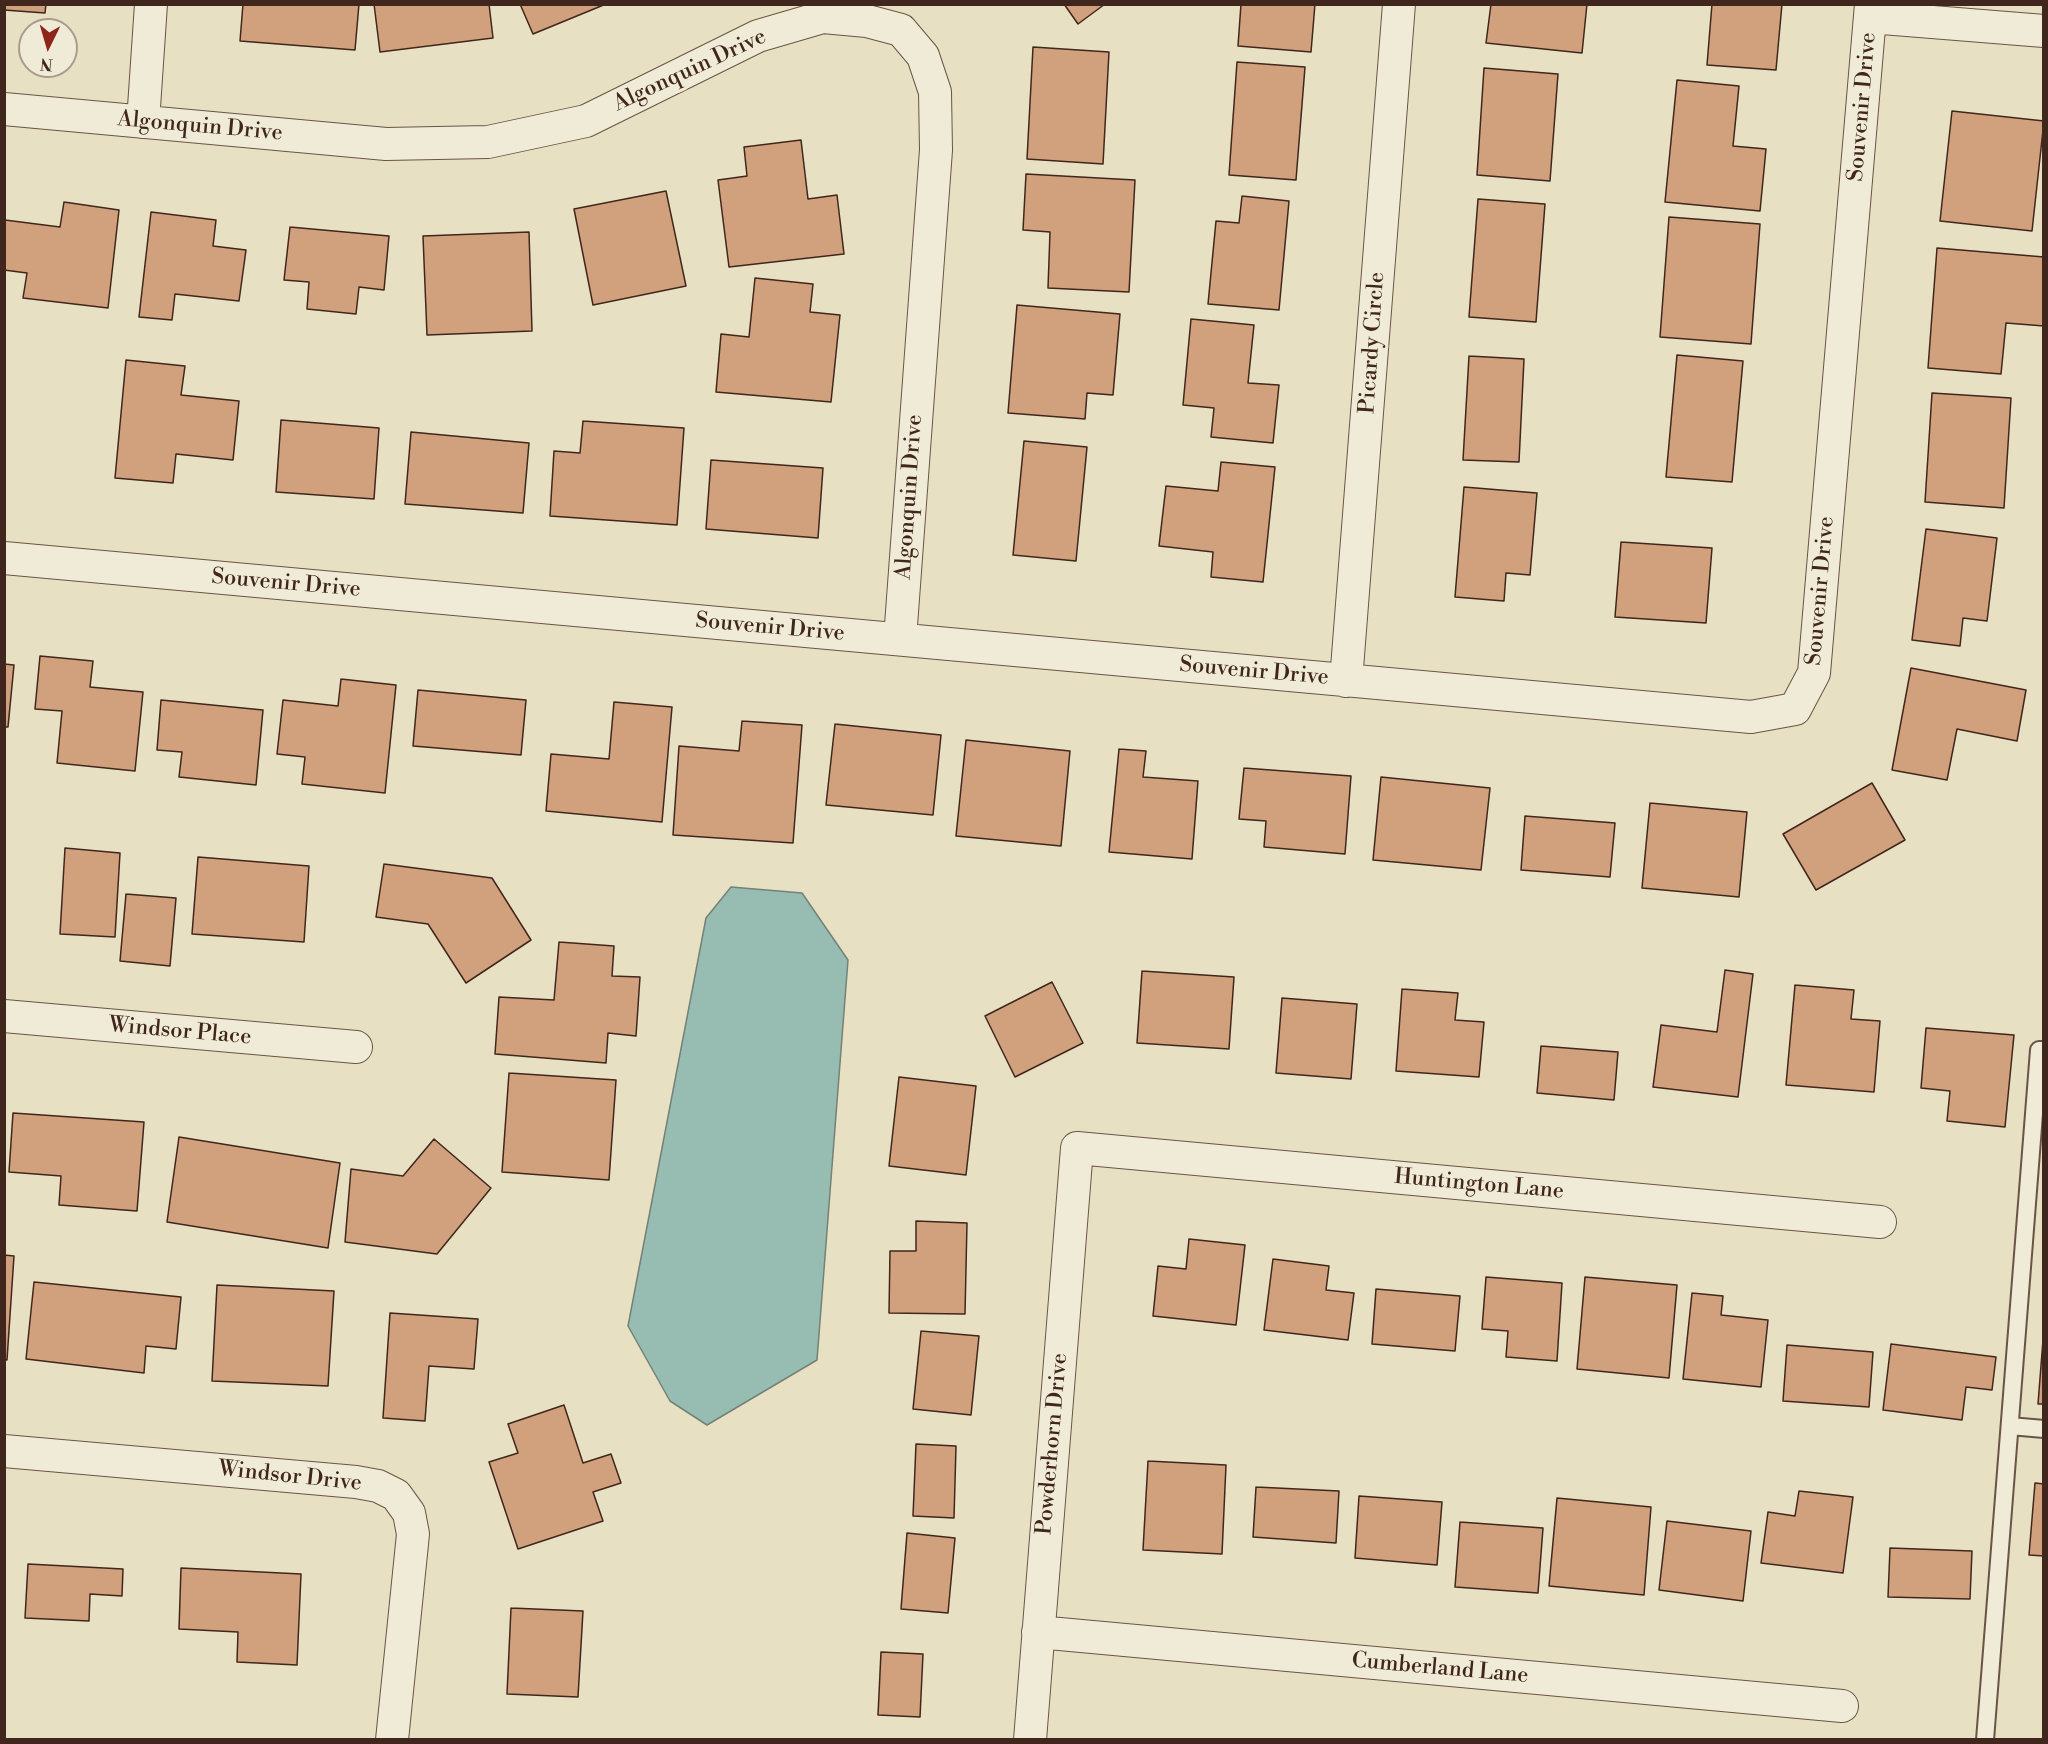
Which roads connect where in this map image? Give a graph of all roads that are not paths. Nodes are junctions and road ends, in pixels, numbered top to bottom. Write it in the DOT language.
graph roads {
  1 [pos="151,4"];
  2 [pos="1399,4"];
  3 [pos="1871,11"];
  4 [pos="2043,31"];
  5 [pos="4,109"];
  6 [pos="143,122"];
  7 [pos="4,558"];
  8 [pos="900,639"];
  9 [pos="1346,681"];
  10 [pos="4,1016"];
  11 [pos="356,1047"];
  12 [pos="2043,1050"];
  13 [pos="1077,1149"];
  14 [pos="1880,1222"];
  15 [pos="2010,1426"];
  16 [pos="2043,1428"];
  17 [pos="4,1450"];
  18 [pos="1038,1632"];
  19 [pos="1842,1706"];
  20 [pos="392,1740"];
  21 [pos="1030,1740"];
  22 [pos="1985,1740"];
  1 -- 6 [label="street"];
  2 -- 9 [label="street, Picardy Circle"];
  3 -- 4 [label="street"];
  3 -- 9 [label="street, Souvenir Drive"];
  5 -- 6 [label="street, Algonquin Drive"];
  6 -- 8 [label="street, Algonquin Drive"];
  7 -- 8 [label="street, Souvenir Drive"];
  8 -- 9 [label="street, Souvenir Drive"];
  10 -- 11 [label="street, Windsor Place"];
  12 -- 15 [label="lane"];
  13 -- 14 [label="street, Huntington Lane"];
  13 -- 18 [label="street, Powderhorn Drive"];
  15 -- 16 [label="lane"];
  15 -- 22 [label="lane"];
  17 -- 20 [label="street, Windsor Drive"];
  18 -- 19 [label="street, Cumberland Lane"];
  18 -- 21 [label="street, Powderhorn Drive"];
}
